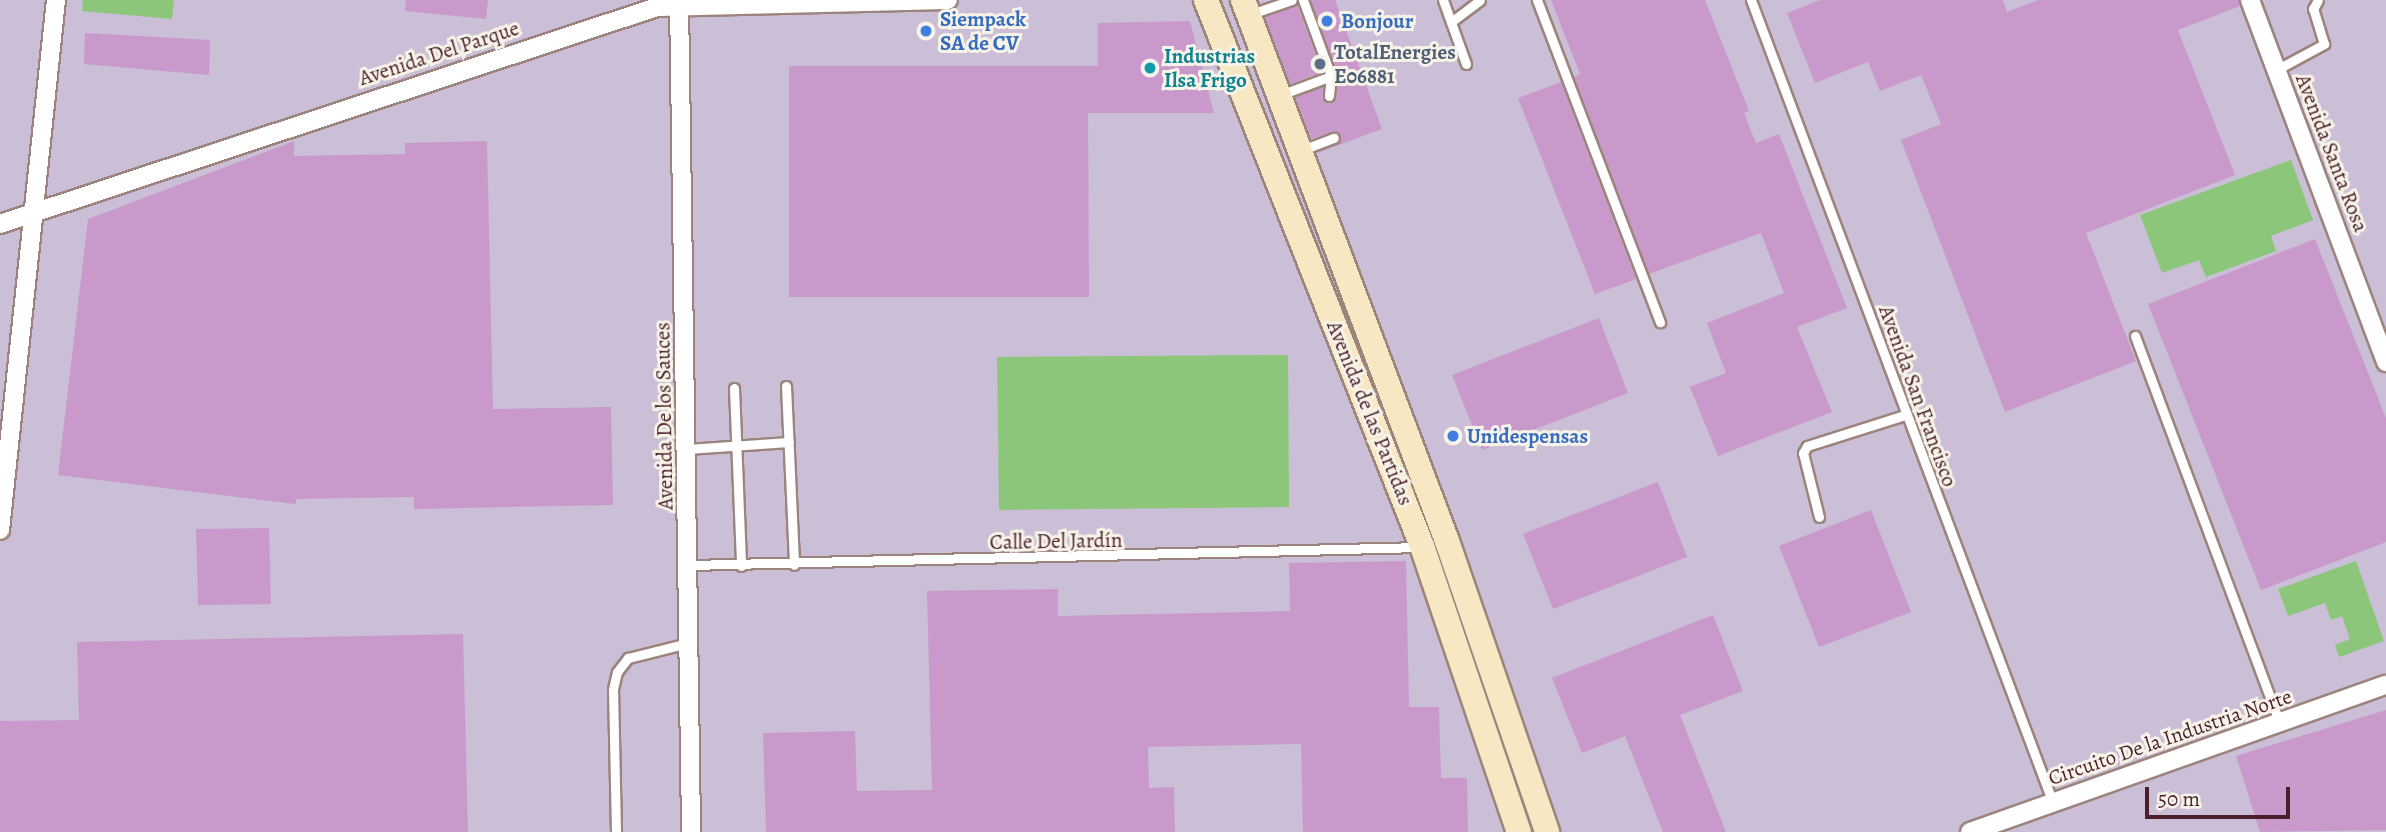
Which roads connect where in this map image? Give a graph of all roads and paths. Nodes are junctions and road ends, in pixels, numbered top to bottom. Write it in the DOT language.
graph roads {
  1 [pos="56,0"];
  2 [pos="948,0"];
  3 [pos="1206,0"];
  4 [pos="1292,0"];
  5 [pos="1303,0"];
  6 [pos="1443,0"];
  7 [pos="1480,0"];
  8 [pos="1537,0"];
  9 [pos="1751,0"];
  10 [pos="2250,0"];
  11 [pos="2318,0"];
  12 [pos="679,3"];
  13 [pos="1246,7"];
  14 [pos="1451,22"];
  15 [pos="1466,64"];
  16 [pos="2276,70"];
  17 [pos="1331,76"];
  18 [pos="1280,95"];
  19 [pos="1329,96"];
  20 [pos="1334,138"];
  21 [pos="1302,150"];
  22 [pos="33,211"];
  23 [pos="0,224"];
  24 [pos="1660,323"];
  25 [pos="2134,336"];
  26 [pos="2386,362"];
  27 [pos="786,386"];
  28 [pos="734,388"];
  29 [pos="1905,415"];
  30 [pos="789,442"];
  31 [pos="737,445"];
  32 [pos="687,449"];
  33 [pos="1819,517"];
  34 [pos="0,530"];
  35 [pos="1422,546"];
  36 [pos="691,565"];
  37 [pos="794,565"];
  38 [pos="741,566"];
  39 [pos="690,643"];
  40 [pos="2386,685"];
  41 [pos="2280,723"];
  42 [pos="2053,803"];
  43 [pos="616,832"];
  44 [pos="691,832"];
  45 [pos="1518,832"];
  46 [pos="1547,832"];
  47 [pos="1970,832"];
  1 -- 22 [label="street"];
  2 -- 12 [label="street, Avenida Del Parque"];
  3 -- 35 [label="main road, Avenida de las Partidas"];
  4 -- 13 [label="lane"];
  5 -- 17 [label="lane"];
  6 -- 14 [label="lane"];
  7 -- 14 [label="lane"];
  8 -- 24 [label="lane"];
  9 -- 29 [label="lane, Avenida San Francisco"];
  10 -- 16 [label="street, Avenida Santa Rosa"];
  11 -- 16 [label="lane"];
  12 -- 22 [label="street, Avenida Del Parque"];
  12 -- 32 [label="street, Avenida De los Sauces"];
  13 -- 18 [label="main road, Avenida de las Partidas"];
  14 -- 15 [label="lane"];
  16 -- 26 [label="street, Avenida Santa Rosa"];
  17 -- 18 [label="lane"];
  17 -- 19 [label="lane"];
  18 -- 21 [label="main road, Avenida de las Partidas"];
  20 -- 21 [label="lane"];
  21 -- 46 [label="main road, Avenida de las Partidas"];
  22 -- 23 [label="street, Avenida Del Parque"];
  22 -- 34 [label="street"];
  25 -- 41 [label="lane"];
  27 -- 30 [label="lane"];
  28 -- 31 [label="lane"];
  29 -- 33 [label="lane"];
  29 -- 42 [label="lane, Avenida San Francisco"];
  30 -- 31 [label="lane"];
  30 -- 37 [label="lane"];
  31 -- 32 [label="lane"];
  31 -- 38 [label="lane"];
  32 -- 36 [label="street, Avenida De los Sauces"];
  35 -- 37 [label="lane, Calle Del Jardín"];
  35 -- 45 [label="main road, Avenida de las Partidas"];
  36 -- 38 [label="lane, Calle Del Jardín"];
  36 -- 39 [label="street, Avenida De los Sauces"];
  37 -- 38 [label="lane, Calle Del Jardín"];
  39 -- 43 [label="lane"];
  39 -- 44 [label="street, Avenida De los Sauces"];
  40 -- 41 [label="street, Circuito De la Industria Norte"];
  41 -- 42 [label="street, Circuito De la Industria Norte"];
  42 -- 47 [label="street, Circuito De la Industria Norte"];
}
